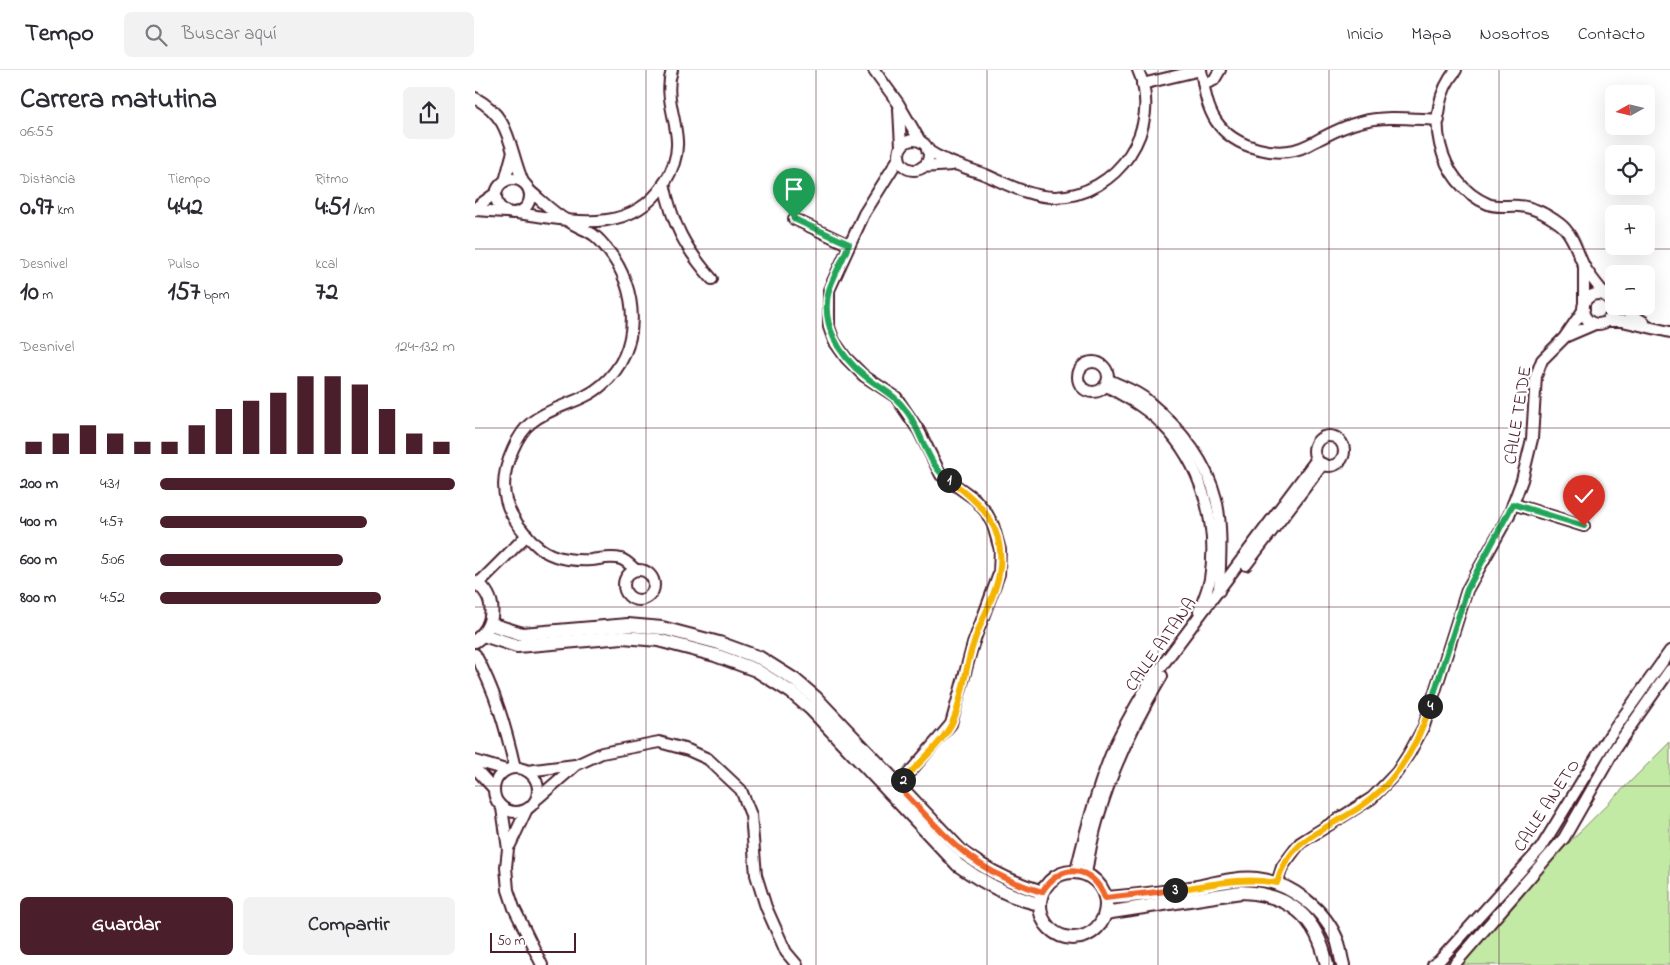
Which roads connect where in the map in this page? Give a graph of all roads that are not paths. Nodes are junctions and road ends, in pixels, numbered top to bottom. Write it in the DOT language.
graph roads {
  1 [pos="672,70"];
  2 [pos="874,70"];
  3 [pos="1138,70"];
  4 [pos="1201,70"];
  5 [pos="1220,70"];
  6 [pos="1456,70"];
  7 [pos="1142,84"];
  8 [pos="1204,84"];
  9 [pos="475,98"];
  10 [pos="898,103"];
  11 [pos="1439,120"];
  12 [pos="920,141"];
  13 [pos="901,146"];
  14 [pos="927,150"];
  15 [pos="512,155"];
  16 [pos="899,158"];
  17 [pos="953,165"];
  18 [pos="922,167"];
  19 [pos="911,170"];
  20 [pos="505,181"];
  21 [pos="523,182"];
  22 [pos="664,183"];
  23 [pos="884,185"];
  24 [pos="529,191"];
  25 [pos="496,193"];
  26 [pos="475,209"];
  27 [pos="511,212"];
  28 [pos="794,219"];
  29 [pos="568,221"];
  30 [pos="849,244"];
  31 [pos="1584,266"];
  32 [pos="712,278"];
  33 [pos="1605,294"];
  34 [pos="1605,300"];
  35 [pos="1584,307"];
  36 [pos="1612,315"];
  37 [pos="1632,315"];
  38 [pos="1607,321"];
  39 [pos="1595,324"];
  40 [pos="1651,326"];
  41 [pos="1670,332"];
  42 [pos="1564,338"];
  43 [pos="1320,462"];
  44 [pos="1513,504"];
  45 [pos="1584,526"];
  46 [pos="527,536"];
  47 [pos="1220,559"];
  48 [pos="636,570"];
  49 [pos="1227,571"];
  50 [pos="476,583"];
  51 [pos="1219,595"];
  52 [pos="1195,623"];
  53 [pos="490,624"];
  54 [pos="479,638"];
  55 [pos="1670,651"];
  56 [pos="475,654"];
  57 [pos="1670,670"];
  58 [pos="475,762"];
  59 [pos="576,765"];
  60 [pos="475,768"];
  61 [pos="510,769"];
  62 [pos="527,771"];
  63 [pos="898,786"];
  64 [pos="494,789"];
  65 [pos="538,798"];
  66 [pos="502,808"];
  67 [pos="526,811"];
  68 [pos="508,849"];
  69 [pos="1081,873"];
  70 [pos="1277,883"];
  71 [pos="1041,898"];
  72 [pos="1105,898"];
  73 [pos="1105,913"];
  74 [pos="542,965"];
  75 [pos="797,965"];
  76 [pos="1327,965"];
  77 [pos="1343,965"];
  78 [pos="1433,965"];
  79 [pos="1454,965"];
  1 -- 22 [label="street"];
  2 -- 10 [label="street"];
  3 -- 7 [label="street"];
  4 -- 7 [label="street"];
  4 -- 8 [label="street"];
  5 -- 8 [label="street"];
  6 -- 11 [label="street"];
  7 -- 17 [label="street"];
  8 -- 11 [label="street"];
  9 -- 15 [label="street"];
  10 -- 12 [label="street"];
  10 -- 13 [label="street"];
  11 -- 31 [label="street"];
  12 -- 13 [label="street"];
  12 -- 14 [label="street"];
  13 -- 16 [label="street"];
  14 -- 17 [label="street"];
  14 -- 18 [label="street"];
  15 -- 20 [label="street"];
  15 -- 21 [label="street"];
  16 -- 19 [label="street"];
  16 -- 23 [label="street"];
  17 -- 18 [label="street"];
  18 -- 19 [label="street"];
  19 -- 23 [label="street"];
  20 -- 21 [label="street"];
  20 -- 25 [label="street"];
  21 -- 24 [label="street"];
  22 -- 29 [label="street"];
  22 -- 32 [label="street"];
  23 -- 30 [label="street"];
  24 -- 27 [label="street"];
  24 -- 29 [label="street"];
  25 -- 26 [label="street"];
  25 -- 27 [label="street"];
  26 -- 27 [label="street"];
  27 -- 29 [label="street"];
  28 -- 30 [label="street"];
  29 -- 46 [label="street"];
  30 -- 63 [label="street"];
  31 -- 33 [label="street"];
  31 -- 35 [label="street"];
  34 -- 35 [label="street"];
  35 -- 39 [label="street"];
  35 -- 42 [label="street, CALLE TEIDE"];
  36 -- 38 [label="street"];
  37 -- 40 [label="street"];
  38 -- 39 [label="street"];
  38 -- 40 [label="street"];
  39 -- 42 [label="street, CALLE TEIDE"];
  40 -- 41 [label="street"];
  42 -- 44 [label="street, CALLE TEIDE"];
  43 -- 49 [label="street, CALLE AITANA"];
  44 -- 45 [label="street"];
  44 -- 70 [label="street, CALLE TEIDE"];
  46 -- 48 [label="street"];
  46 -- 50 [label="street"];
  47 -- 49 [label="street"];
  47 -- 49 [label="street"];
  47 -- 49 [label="street"];
  49 -- 51 [label="street, CALLE AITANA"];
  49 -- 51 [label="street"];
  49 -- 52 [label="street"];
  50 -- 53 [label="street"];
  51 -- 52 [label="street, CALLE AITANA"];
  51 -- 69 [label="street, CALLE AITANA"];
  52 -- 69 [label="street, CALLE AITANA"];
  53 -- 54 [label="street"];
  53 -- 63 [label="street"];
  54 -- 71 [label="street"];
  55 -- 78 [label="street, CALLE ANETO"];
  56 -- 61 [label="street"];
  57 -- 79 [label="street, CALLE ANETO"];
  58 -- 61 [label="street"];
  59 -- 62 [label="street"];
  59 -- 65 [label="street"];
  59 -- 75 [label="street"];
  60 -- 64 [label="street"];
  61 -- 62 [label="street"];
  61 -- 64 [label="street"];
  62 -- 65 [label="street"];
  63 -- 71 [label="street"];
  64 -- 66 [label="street"];
  65 -- 67 [label="street"];
  66 -- 67 [label="street"];
  66 -- 68 [label="street"];
  67 -- 68 [label="street"];
  68 -- 74 [label="street"];
  69 -- 71 [label="street"];
  69 -- 72 [label="street"];
  70 -- 72 [label="street"];
  70 -- 77 [label="street"];
  71 -- 73 [label="street"];
  72 -- 73 [label="street"];
  73 -- 76 [label="street"];
}
